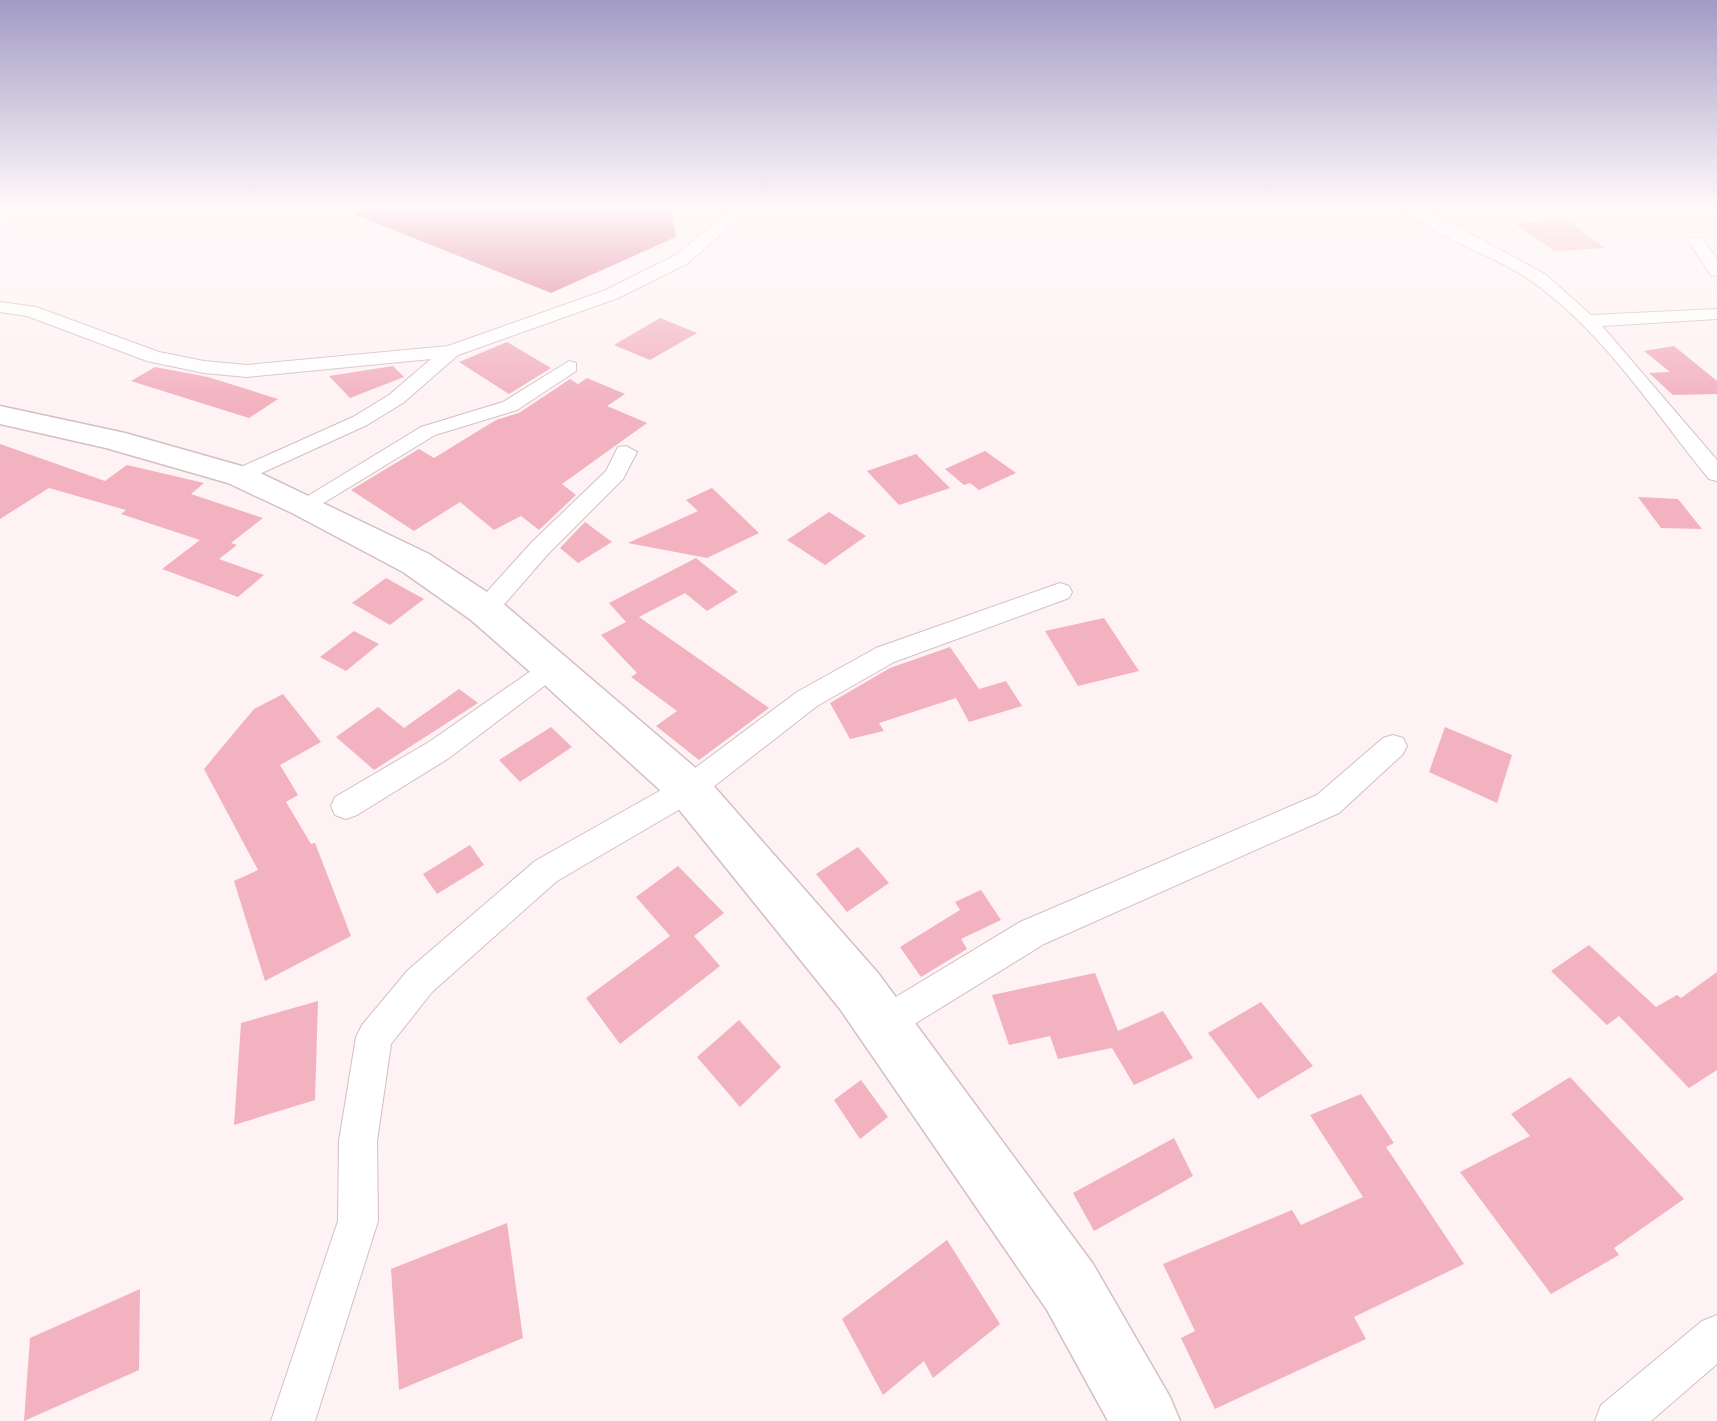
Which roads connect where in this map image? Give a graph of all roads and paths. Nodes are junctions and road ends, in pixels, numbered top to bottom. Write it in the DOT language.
graph roads {
  1 [pos="656,272"];
  2 [pos="1529,272"];
  3 [pos="0,307"];
  4 [pos="1717,314"];
  5 [pos="1586,321"];
  6 [pos="452,351"];
  7 [pos="569,366"];
  8 [pos="0,415"];
  9 [pos="626,452"];
  10 [pos="1717,474"];
  11 [pos="240,476"];
  12 [pos="304,505"];
  13 [pos="1060,592"];
  14 [pos="485,610"];
  15 [pos="552,667"];
  16 [pos="1394,746"];
  17 [pos="688,790"];
  18 [pos="346,806"];
  19 [pos="883,1024"];
  20 [pos="1717,1336"];
  21 [pos="294,1421"];
  22 [pos="1146,1421"];
  23 [pos="1618,1421"];
  1 -- 6 [label="street"];
  2 -- 5 [label="street"];
  3 -- 6 [label="street"];
  4 -- 5 [label="street"];
  5 -- 10 [label="street"];
  6 -- 11 [label="street"];
  7 -- 12 [label="street"];
  8 -- 11 [label="main road"];
  9 -- 14 [label="street"];
  11 -- 12 [label="main road"];
  12 -- 14 [label="main road"];
  13 -- 17 [label="street"];
  14 -- 15 [label="main road"];
  15 -- 17 [label="main road"];
  15 -- 18 [label="street"];
  16 -- 19 [label="street"];
  17 -- 19 [label="main road"];
  17 -- 21 [label="street"];
  19 -- 22 [label="main road"];
  20 -- 23 [label="street"];
}
